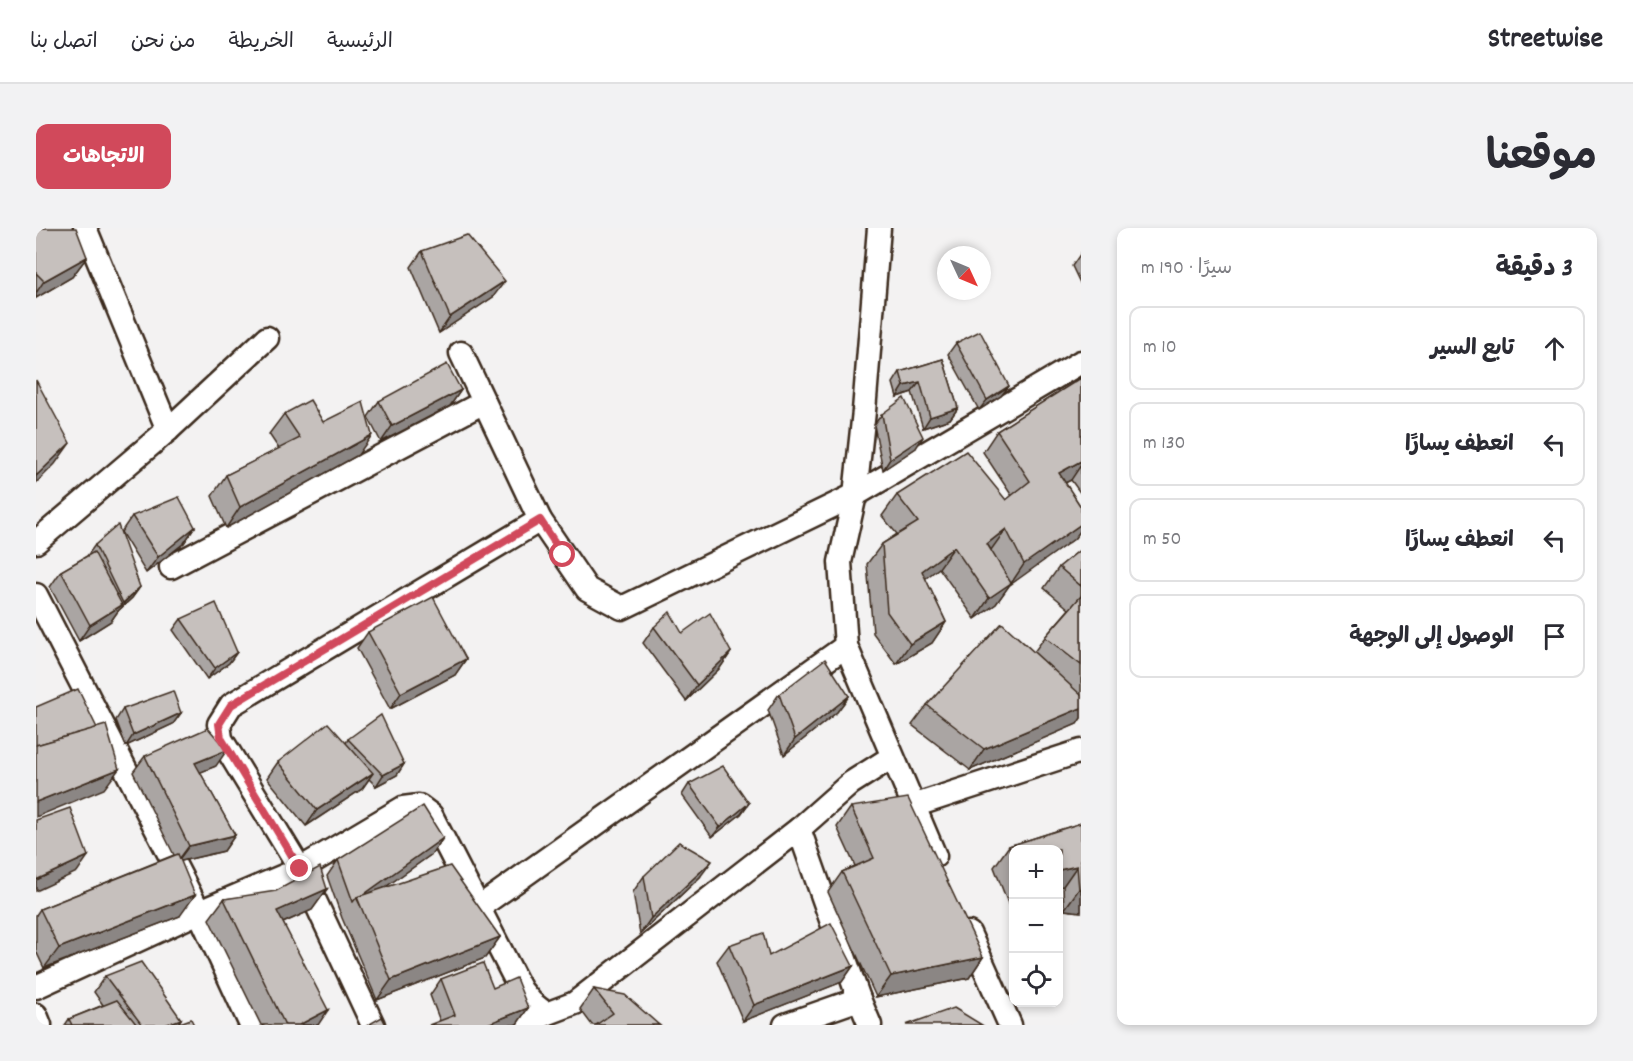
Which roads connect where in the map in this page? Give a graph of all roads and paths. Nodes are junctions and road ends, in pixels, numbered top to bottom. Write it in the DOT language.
graph roads {
  1 [pos="85,228"];
  2 [pos="879,228"];
  3 [pos="267,338"];
  4 [pos="462,353"];
  5 [pos="1081,362"];
  6 [pos="484,402"];
  7 [pos="168,430"];
  8 [pos="855,495"];
  9 [pos="540,520"];
  10 [pos="36,542"];
  11 [pos="171,567"];
  12 [pos="36,595"];
  13 [pos="846,646"];
  14 [pos="1081,751"];
  15 [pos="892,757"];
  16 [pos="913,806"];
  17 [pos="799,830"];
  18 [pos="300,869"];
  19 [pos="942,872"];
  20 [pos="478,908"];
  21 [pos="199,912"];
  22 [pos="961,915"];
  23 [pos="36,987"];
  24 [pos="859,999"];
  25 [pos="546,1014"];
  26 [pos="36,1015"];
  27 [pos="40,1025"];
  28 [pos="250,1025"];
  29 [pos="373,1025"];
  30 [pos="525,1025"];
  31 [pos="785,1025"];
  32 [pos="870,1025"];
  33 [pos="1010,1025"];
  1 -- 7 [label="street"];
  2 -- 8 [label="street"];
  3 -- 7 [label="street"];
  4 -- 6 [label="street"];
  5 -- 8 [label="street"];
  6 -- 9 [label="street"];
  6 -- 11 [label="street"];
  7 -- 10 [label="street"];
  8 -- 9 [label="street"];
  8 -- 13 [label="street"];
  9 -- 18 [label="street"];
  12 -- 21 [label="street"];
  13 -- 15 [label="street"];
  13 -- 20 [label="street"];
  14 -- 16 [label="street"];
  15 -- 16 [label="street"];
  15 -- 17 [label="street"];
  16 -- 19 [label="street"];
  17 -- 24 [label="street"];
  17 -- 25 [label="street"];
  18 -- 20 [label="street"];
  18 -- 21 [label="street"];
  18 -- 29 [label="street"];
  20 -- 25 [label="street"];
  21 -- 23 [label="street"];
  21 -- 28 [label="street"];
  22 -- 33 [label="street"];
  24 -- 31 [label="street"];
  24 -- 32 [label="street"];
  25 -- 30 [label="street"];
  26 -- 27 [label="street"];
}
